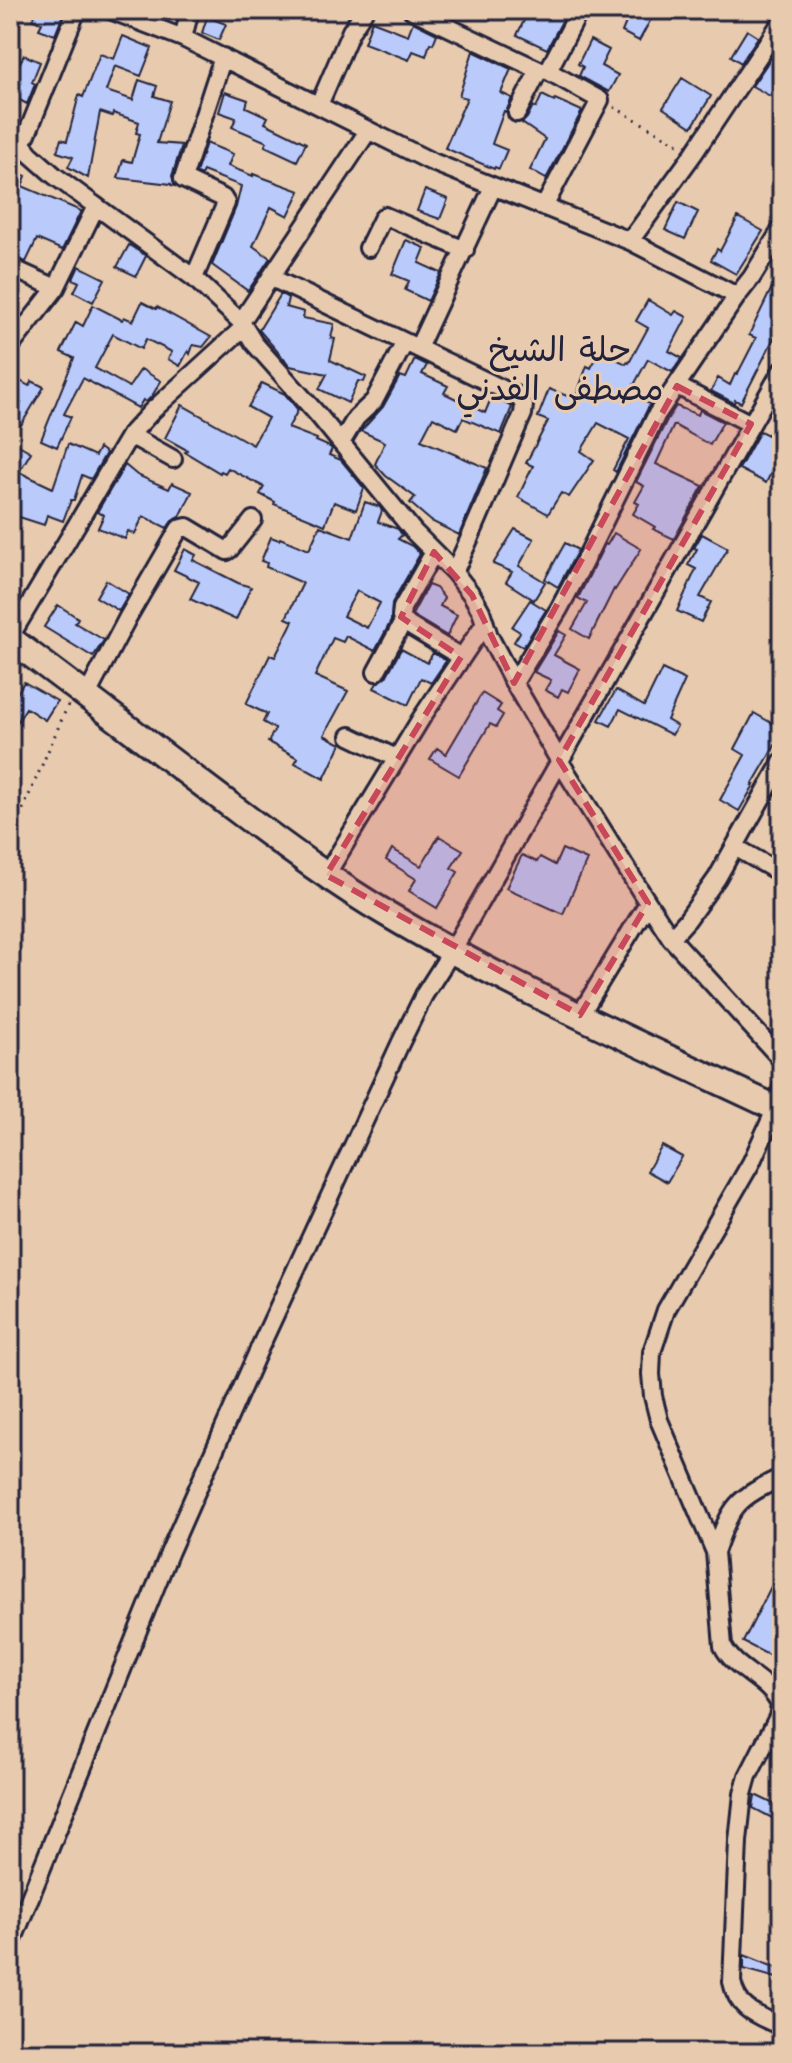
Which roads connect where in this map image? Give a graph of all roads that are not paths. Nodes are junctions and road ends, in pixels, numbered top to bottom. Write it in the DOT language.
graph roads {
  1 [pos="77,10"];
  2 [pos="110,10"];
  3 [pos="190,10"];
  4 [pos="365,10"];
  5 [pos="412,10"];
  6 [pos="580,10"];
  7 [pos="782,21"];
  8 [pos="183,38"];
  9 [pos="223,57"];
  10 [pos="543,70"];
  11 [pos="319,105"];
  12 [pos="517,113"];
  13 [pos="368,131"];
  14 [pos="15,136"];
  15 [pos="493,187"];
  16 [pos="96,206"];
  17 [pos="544,207"];
  18 [pos="782,228"];
  19 [pos="630,241"];
  20 [pos="368,248"];
  21 [pos="465,250"];
  22 [pos="10,267"];
  23 [pos="194,278"];
  24 [pos="272,278"];
  25 [pos="56,288"];
  26 [pos="737,296"];
  27 [pos="243,325"];
  28 [pos="411,345"];
  29 [pos="10,347"];
  30 [pos="782,370"];
  31 [pos="677,386"];
  32 [pos="751,424"];
  33 [pos="130,435"];
  34 [pos="341,443"];
  35 [pos="173,459"];
  36 [pos="253,520"];
  37 [pos="434,552"];
  38 [pos="454,572"];
  39 [pos="403,622"];
  40 [pos="485,623"];
  41 [pos="10,638"];
  42 [pos="461,657"];
  43 [pos="376,672"];
  44 [pos="514,683"];
  45 [pos="82,691"];
  46 [pos="350,736"];
  47 [pos="396,758"];
  48 [pos="559,760"];
  49 [pos="782,762"];
  50 [pos="735,847"];
  51 [pos="782,874"];
  52 [pos="326,875"];
  53 [pos="648,903"];
  54 [pos="671,938"];
  55 [pos="452,951"];
  56 [pos="580,1015"];
  57 [pos="782,1060"];
  58 [pos="780,1102"];
  59 [pos="782,1477"];
  60 [pos="715,1552"];
  61 [pos="10,1947"];
  62 [pos="782,2027"];
  1 -- 14 [label="street"];
  2 -- 8 [label="street"];
  3 -- 8 [label="street"];
  4 -- 11 [label="street"];
  5 -- 10 [label="street"];
  6 -- 10 [label="street"];
  7 -- 19 [label="street"];
  8 -- 9 [label="street"];
  9 -- 11 [label="street"];
  9 -- 23 [label="street"];
  10 -- 12 [label="street"];
  10 -- 17 [label="street"];
  11 -- 13 [label="street"];
  13 -- 15 [label="street"];
  13 -- 24 [label="street"];
  14 -- 16 [label="street"];
  15 -- 17 [label="street"];
  15 -- 21 [label="street"];
  16 -- 23 [label="street"];
  16 -- 25 [label="street"];
  17 -- 19 [label="street"];
  18 -- 26 [label="street"];
  19 -- 26 [label="street"];
  20 -- 21 [label="street"];
  21 -- 28 [label="street"];
  22 -- 25 [label="street"];
  23 -- 27 [label="street"];
  24 -- 27 [label="street"];
  24 -- 28 [label="street"];
  25 -- 29 [label="street"];
  26 -- 31 [label="street"];
  27 -- 33 [label="street"];
  27 -- 34 [label="street"];
  28 -- 34 [label="street"];
  28 -- 38 [label="street"];
  30 -- 32 [label="street"];
  31 -- 32 [label="street"];
  31 -- 44 [label="street"];
  32 -- 48 [label="street"];
  33 -- 35 [label="street"];
  33 -- 41 [label="street"];
  34 -- 37 [label="street"];
  36 -- 45 [label="street"];
  37 -- 38 [label="street"];
  37 -- 39 [label="street"];
  38 -- 40 [label="street"];
  39 -- 42 [label="street"];
  39 -- 43 [label="street"];
  40 -- 42 [label="street"];
  40 -- 44 [label="street"];
  41 -- 45 [label="street"];
  42 -- 47 [label="street"];
  44 -- 48 [label="street"];
  45 -- 52 [label="street"];
  46 -- 47 [label="street"];
  47 -- 52 [label="street"];
  48 -- 53 [label="street"];
  48 -- 55 [label="street"];
  49 -- 50 [label="street"];
  50 -- 51 [label="street"];
  50 -- 54 [label="street"];
  52 -- 55 [label="street"];
  53 -- 54 [label="street"];
  53 -- 56 [label="street"];
  54 -- 57 [label="street"];
  55 -- 56 [label="street"];
  55 -- 61 [label="street"];
  56 -- 58 [label="street"];
  58 -- 60 [label="street"];
  59 -- 60 [label="street"];
  60 -- 62 [label="street"];
}
